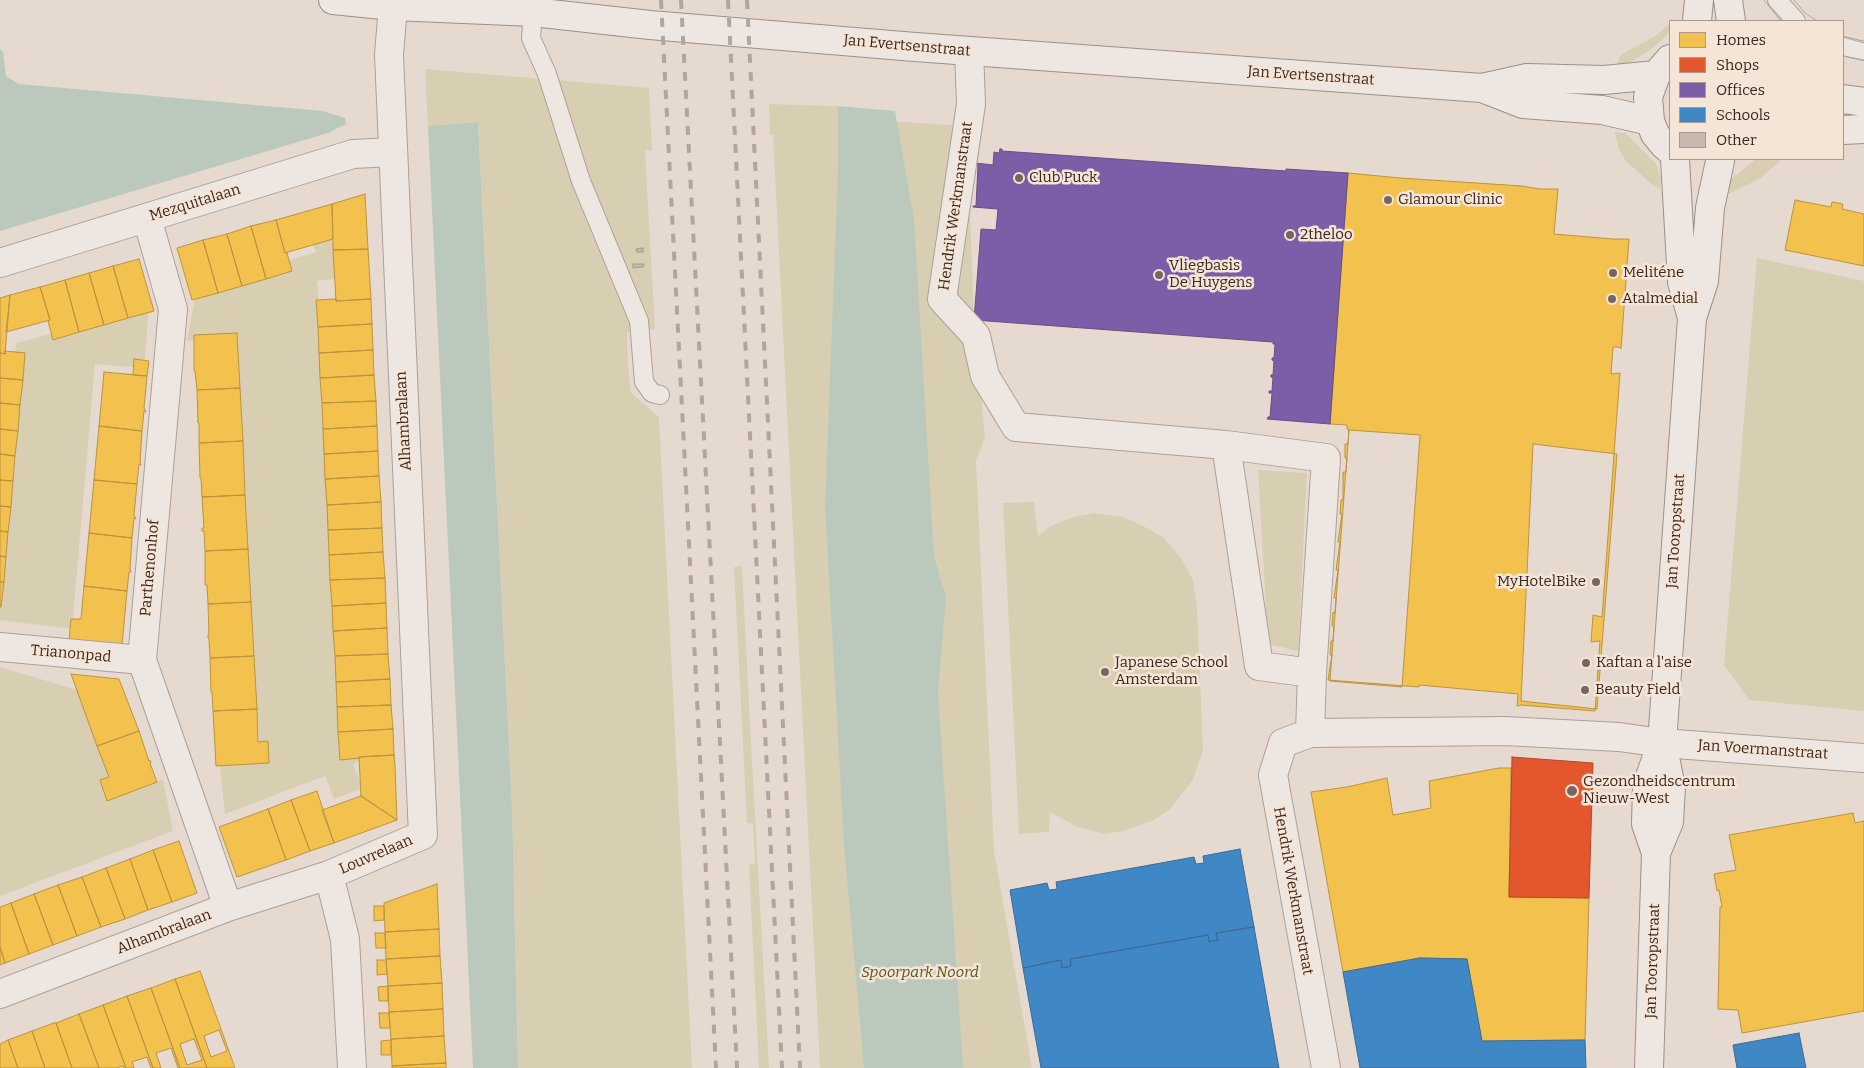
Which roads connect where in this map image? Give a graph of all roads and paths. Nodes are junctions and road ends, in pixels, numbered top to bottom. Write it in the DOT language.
graph roads {
  1 [pos="333,0"];
  2 [pos="1699,0"];
  3 [pos="1728,0"];
  4 [pos="1777,0"];
  5 [pos="393,6"];
  6 [pos="533,12"];
  7 [pos="1697,20"];
  8 [pos="1731,20"];
  9 [pos="1795,20"];
  10 [pos="1844,46"];
  11 [pos="969,51"];
  12 [pos="1864,51"];
  13 [pos="1663,67"];
  14 [pos="1482,88"];
  15 [pos="1844,99"];
  16 [pos="1864,102"];
  17 [pos="1650,121"];
  18 [pos="1864,129"];
  19 [pos="1844,130"];
  20 [pos="1669,149"];
  21 [pos="393,152"];
  22 [pos="1675,160"];
  23 [pos="1690,160"];
  24 [pos="1723,160"];
  25 [pos="147,218"];
  26 [pos="0,263"];
  27 [pos="1692,318"];
  28 [pos="660,395"];
  29 [pos="1226,445"];
  30 [pos="0,647"];
  31 [pos="142,660"];
  32 [pos="1312,673"];
  33 [pos="1310,732"];
  34 [pos="1662,743"];
  35 [pos="1864,758"];
  36 [pos="423,835"];
  37 [pos="329,874"];
  38 [pos="228,907"];
  39 [pos="0,994"];
  40 [pos="352,1068"];
  41 [pos="1326,1068"];
  42 [pos="1649,1068"];
  1 -- 5 [label="street, Jan Evertsenstraat"];
  2 -- 7 [label="street"];
  3 -- 8 [label="street"];
  4 -- 9 [label="lane"];
  5 -- 6 [label="street, Jan Evertsenstraat"];
  5 -- 21 [label="street, Alhambralaan"];
  6 -- 11 [label="street, Jan Evertsenstraat"];
  6 -- 28 [label="lane"];
  10 -- 12 [label="lane"];
  11 -- 14 [label="street, Jan Evertsenstraat"];
  11 -- 29 [label="street, Hendrik Werkmanstraat"];
  13 -- 14 [label="street, Jan Evertsenstraat"];
  13 -- 17 [label="street"];
  14 -- 17 [label="street, Jan Evertsenstraat"];
  15 -- 16 [label="street"];
  17 -- 20 [label="street"];
  18 -- 19 [label="street"];
  21 -- 25 [label="street, Mezquitalaan"];
  21 -- 36 [label="street, Alhambralaan"];
  22 -- 27 [label="street, Jan Tooropstraat"];
  23 -- 24 [label="street"];
  24 -- 27 [label="street, Jan Tooropstraat"];
  25 -- 26 [label="street, Mezquitalaan"];
  25 -- 31 [label="street, Parthenonhof"];
  27 -- 34 [label="street, Jan Tooropstraat"];
  29 -- 32 [label="street"];
  29 -- 32 [label="street, Hendrik Werkmanstraat"];
  30 -- 31 [label="street, Trianonpad"];
  31 -- 38 [label="street, Parthenonhof"];
  32 -- 33 [label="street, Hendrik Werkmanstraat"];
  33 -- 34 [label="street, Hendrik Werkmanstraat"];
  33 -- 41 [label="street, Hendrik Werkmanstraat"];
  34 -- 35 [label="street, Jan Voermanstraat"];
  34 -- 42 [label="street, Jan Tooropstraat"];
  36 -- 37 [label="street, Louvrelaan"];
  37 -- 38 [label="street, Alhambralaan"];
  37 -- 40 [label="street"];
  38 -- 39 [label="street, Alhambralaan"];
}
